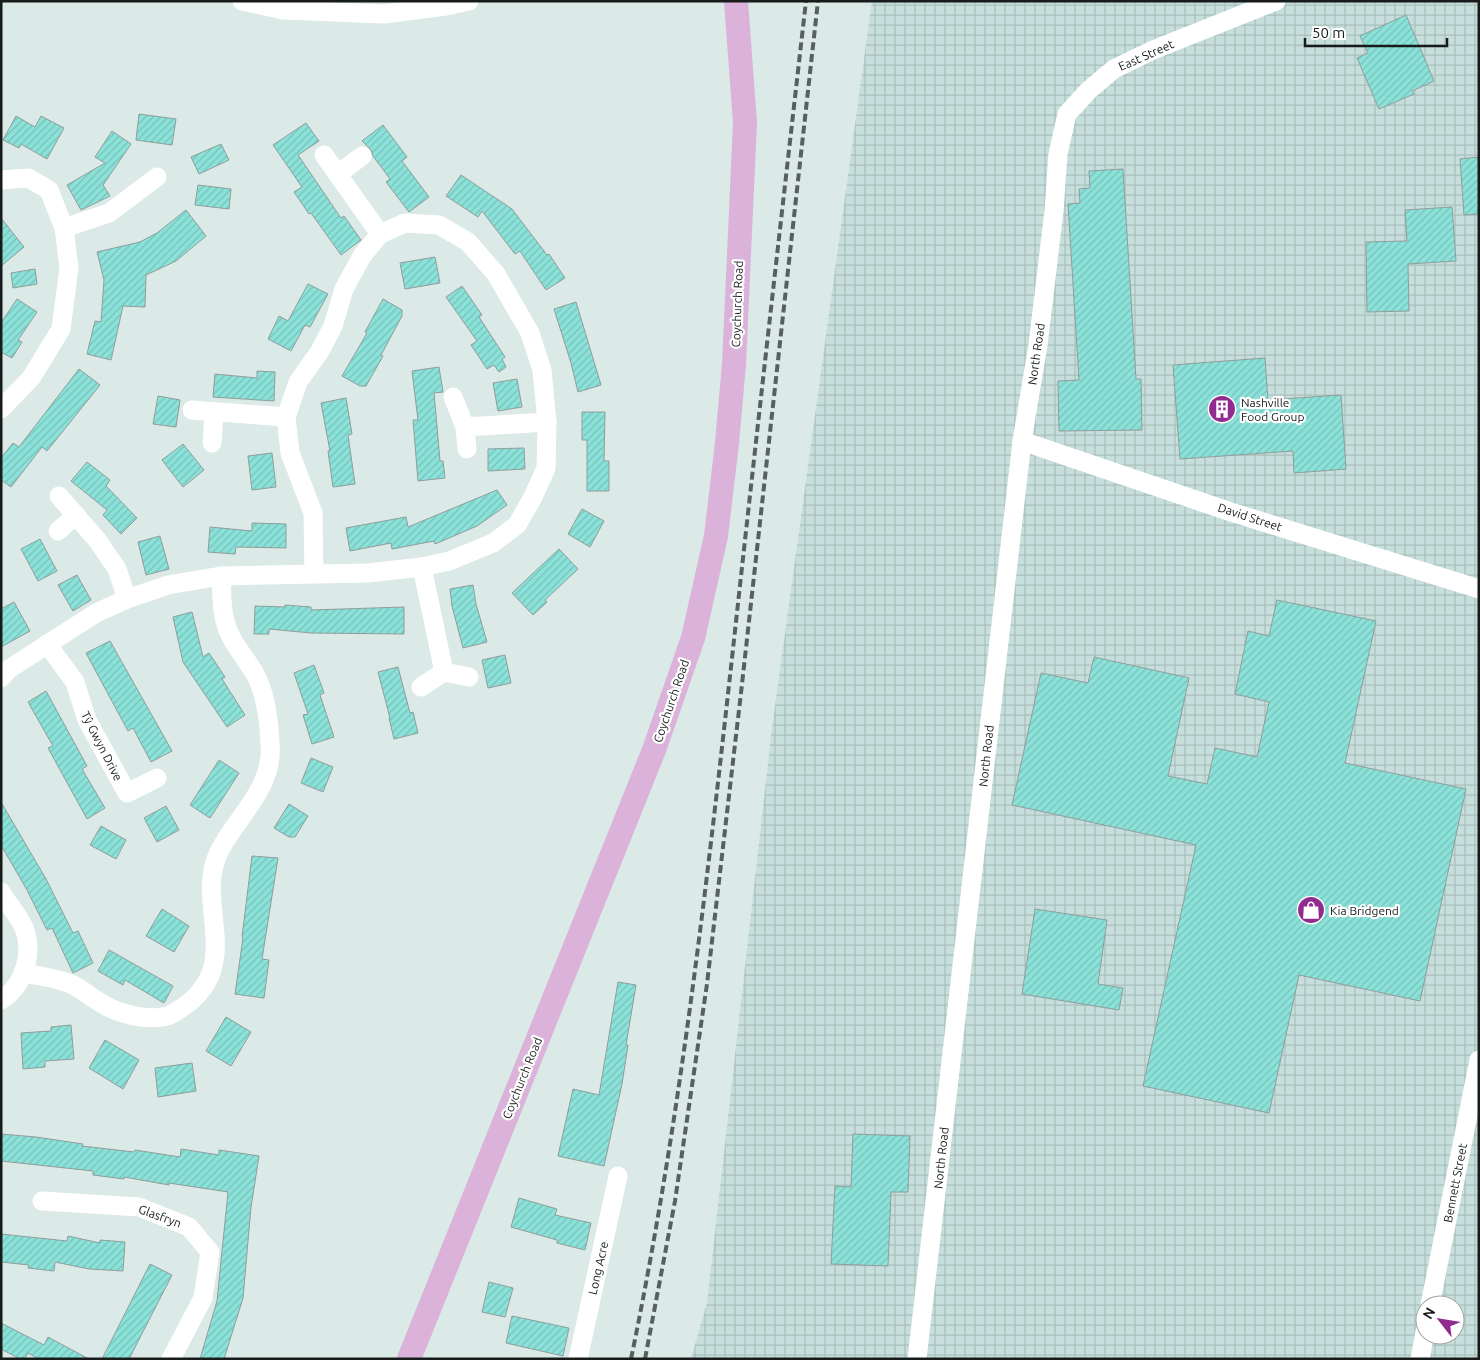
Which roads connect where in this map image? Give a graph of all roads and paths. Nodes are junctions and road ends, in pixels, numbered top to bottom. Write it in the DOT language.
graph roads {
  1 [pos="242,1"];
  2 [pos="285,1"];
  3 [pos="469,1"];
  4 [pos="736,1"];
  5 [pos="1276,1"];
  6 [pos="307,10"];
  7 [pos="1058,154"];
  8 [pos="324,155"];
  9 [pos="362,156"];
  10 [pos="338,174"];
  11 [pos="157,177"];
  12 [pos="1,180"];
  13 [pos="64,228"];
  14 [pos="380,234"];
  15 [pos="453,397"];
  16 [pos="1,409"];
  17 [pos="192,410"];
  18 [pos="214,412"];
  19 [pos="286,417"];
  20 [pos="546,422"];
  21 [pos="465,427"];
  22 [pos="1022,442"];
  23 [pos="212,443"];
  24 [pos="467,449"];
  25 [pos="59,496"];
  26 [pos="76,515"];
  27 [pos="58,531"];
  28 [pos="422,567"];
  29 [pos="314,574"];
  30 [pos="221,576"];
  31 [pos="1479,589"];
  32 [pos="127,598"];
  33 [pos="47,644"];
  34 [pos="444,672"];
  35 [pos="469,677"];
  36 [pos="1,678"];
  37 [pos="421,687"];
  38 [pos="157,778"];
  39 [pos="1,892"];
  40 [pos="23,973"];
  41 [pos="1,1000"];
  42 [pos="1479,1060"];
  43 [pos="618,1176"];
  44 [pos="42,1201"];
  45 [pos="1432,1295"];
  46 [pos="1423,1345"];
  47 [pos="171,1359"];
  48 [pos="409,1359"];
  49 [pos="578,1359"];
  50 [pos="917,1359"];
  51 [pos="1420,1359"];
  1 -- 6 [label="street"];
  2 -- 6 [label="street"];
  3 -- 6 [label="street"];
  4 -- 48 [label="main road, Coychurch Road"];
  5 -- 7 [label="street, East Street"];
  7 -- 22 [label="street, North Road"];
  8 -- 10 [label="street"];
  9 -- 10 [label="street"];
  10 -- 14 [label="street"];
  11 -- 13 [label="street"];
  12 -- 13 [label="street"];
  13 -- 16 [label="street"];
  14 -- 19 [label="street"];
  14 -- 20 [label="street"];
  15 -- 21 [label="street"];
  17 -- 18 [label="street"];
  18 -- 19 [label="street"];
  18 -- 23 [label="street"];
  19 -- 29 [label="street"];
  20 -- 21 [label="street"];
  20 -- 28 [label="street"];
  21 -- 24 [label="street"];
  22 -- 31 [label="street, David Street"];
  22 -- 50 [label="street, North Road"];
  25 -- 26 [label="street"];
  26 -- 27 [label="street"];
  26 -- 32 [label="street"];
  28 -- 29 [label="street"];
  28 -- 34 [label="street"];
  29 -- 30 [label="street"];
  30 -- 32 [label="street"];
  30 -- 40 [label="street"];
  32 -- 33 [label="street"];
  33 -- 36 [label="street"];
  33 -- 38 [label="street, Tŷ Gwyn Drive"];
  34 -- 35 [label="street"];
  34 -- 37 [label="street"];
  39 -- 40 [label="street"];
  40 -- 41 [label="street"];
  42 -- 45 [label="street, Bennett Street"];
  43 -- 49 [label="street, Long Acre"];
  44 -- 47 [label="street, Glasfryn"];
  46 -- 51 [label="street"];
}
